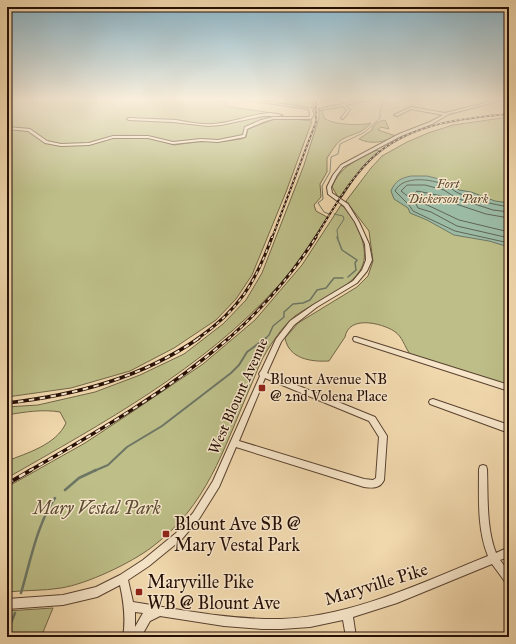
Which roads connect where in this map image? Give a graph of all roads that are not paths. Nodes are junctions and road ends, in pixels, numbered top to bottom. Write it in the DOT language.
graph roads {
  1 [pos="29,130"];
  2 [pos="245,130"];
  3 [pos="413,130"];
  4 [pos="356,339"];
  5 [pos="262,374"];
  6 [pos="509,388"];
  7 [pos="433,402"];
  8 [pos="509,429"];
  9 [pos="234,443"];
  10 [pos="483,469"];
  11 [pos="509,552"];
  12 [pos="494,558"];
  13 [pos="123,578"];
  14 [pos="509,580"];
  15 [pos="7,604"];
  16 [pos="130,606"];
  17 [pos="163,611"];
  18 [pos="347,614"];
  19 [pos="128,637"];
  20 [pos="135,637"];
  21 [pos="351,637"];
  1 -- 2 [label="street"];
  3 -- 5 [label="street, West Blount Avenue"];
  4 -- 6 [label="street"];
  5 -- 9 [label="street, West Blount Avenue"];
  5 -- 9 [label="street"];
  7 -- 8 [label="street"];
  9 -- 13 [label="street, West Blount Avenue"];
  10 -- 12 [label="street"];
  11 -- 12 [label="street, Maryville Pike"];
  12 -- 14 [label="street"];
  12 -- 18 [label="street, Maryville Pike"];
  13 -- 15 [label="street"];
  13 -- 16 [label="street"];
  16 -- 17 [label="street, Maryville Pike"];
  16 -- 19 [label="street"];
  17 -- 18 [label="street, Maryville Pike"];
  17 -- 20 [label="street"];
  18 -- 21 [label="street"];
}
